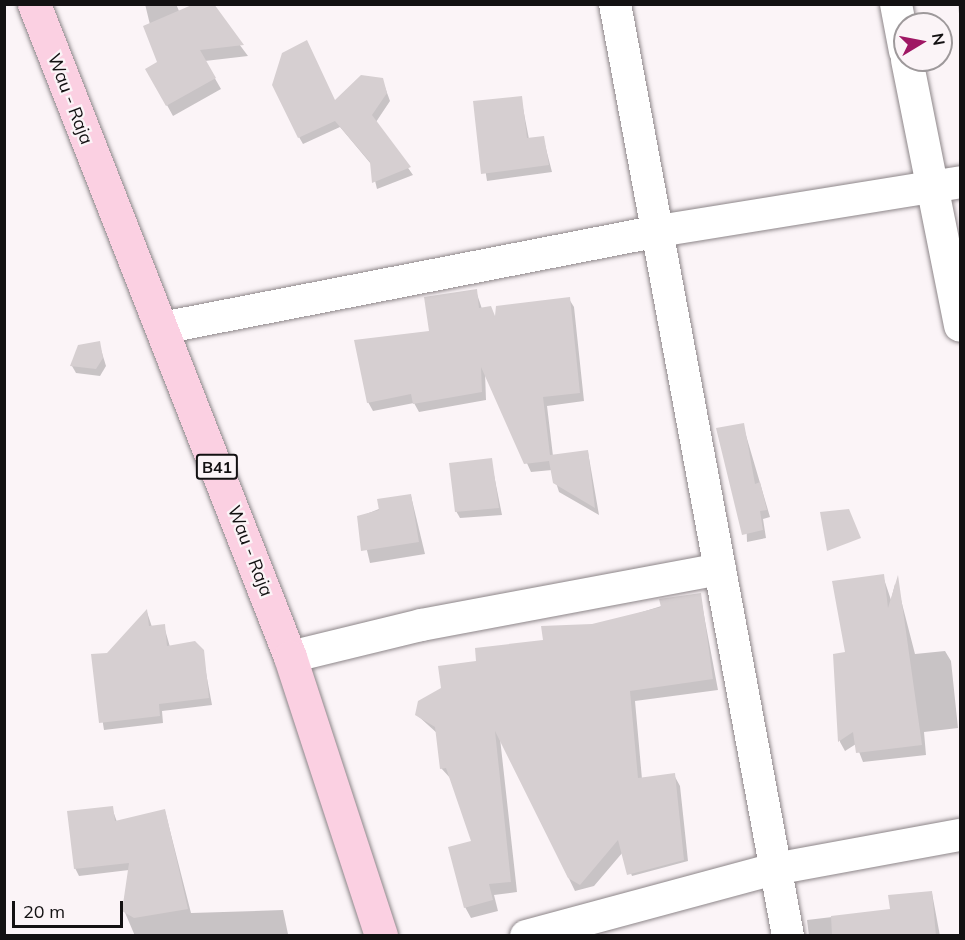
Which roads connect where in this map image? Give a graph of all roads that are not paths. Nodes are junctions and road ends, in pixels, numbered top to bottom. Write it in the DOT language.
graph roads {
  1 [pos="34,4"];
  2 [pos="615,4"];
  3 [pos="911,72"];
  4 [pos="946,185"];
  5 [pos="658,231"];
  6 [pos="960,326"];
  7 [pos="162,328"];
  8 [pos="720,569"];
  9 [pos="290,657"];
  10 [pos="960,835"];
  11 [pos="774,869"];
  12 [pos="381,936"];
  13 [pos="526,936"];
  14 [pos="788,936"];
  1 -- 7 [label="main road, Wau - Raja / B41"];
  2 -- 5 [label="street"];
  3 -- 4 [label="street"];
  4 -- 5 [label="street"];
  4 -- 6 [label="street"];
  5 -- 7 [label="street"];
  5 -- 8 [label="street"];
  7 -- 9 [label="main road, Wau - Raja / B41"];
  8 -- 9 [label="street"];
  8 -- 11 [label="street"];
  9 -- 12 [label="main road, Wau - Raja / B41"];
  10 -- 11 [label="street"];
  11 -- 13 [label="street"];
  11 -- 14 [label="street"];
}
